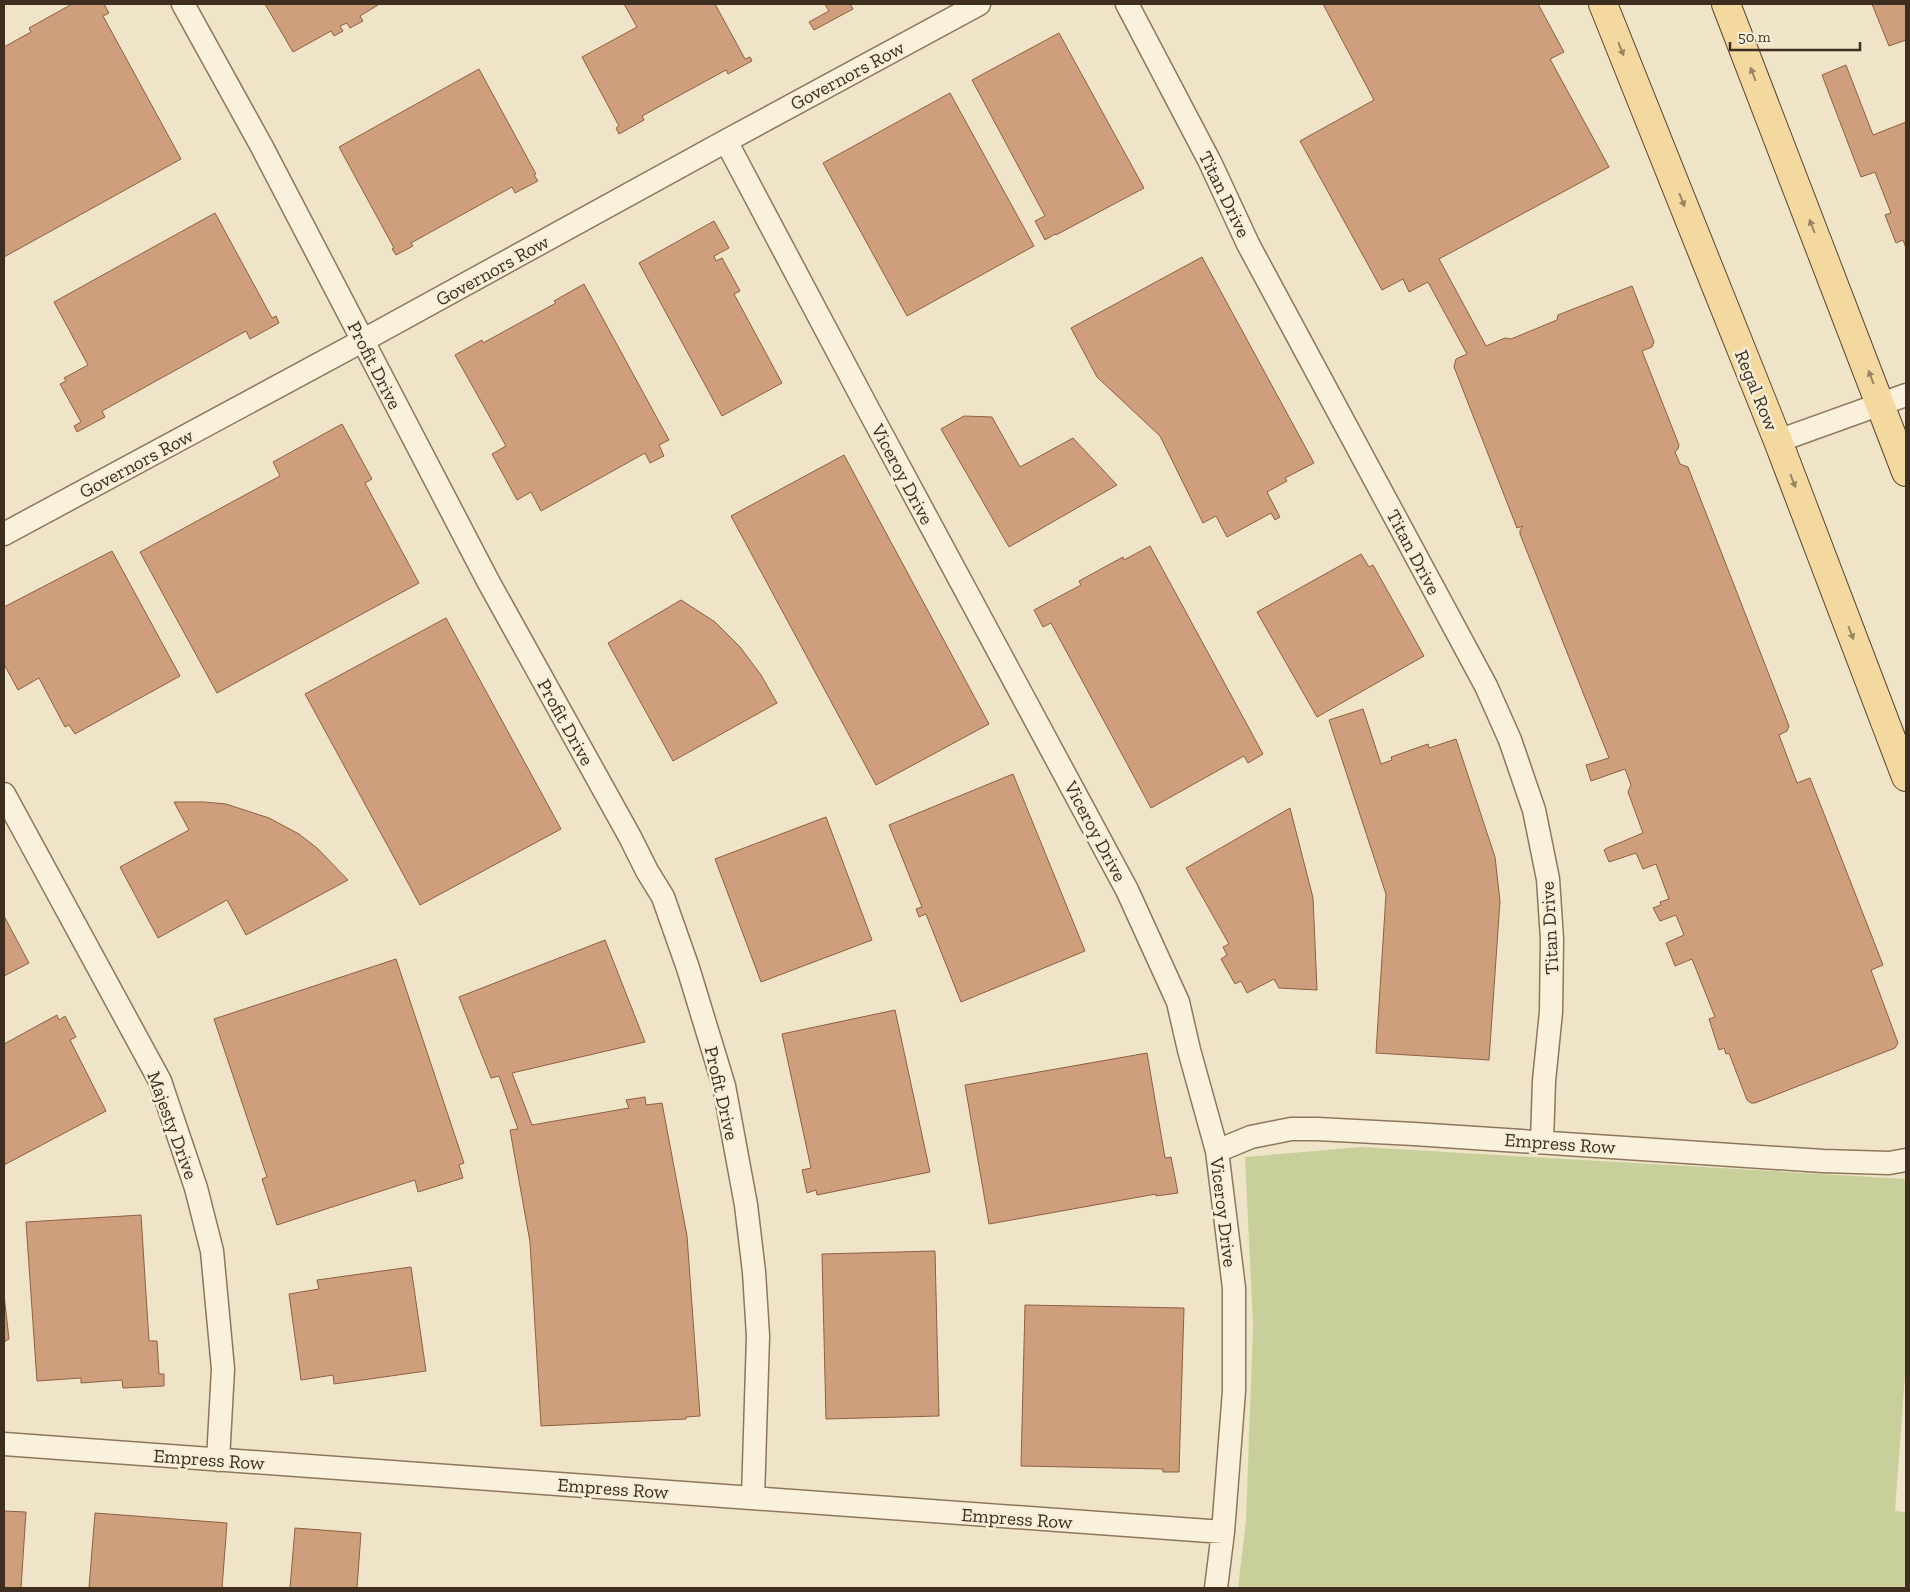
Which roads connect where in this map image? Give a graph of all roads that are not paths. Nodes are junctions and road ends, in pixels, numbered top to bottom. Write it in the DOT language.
graph roads {
  1 [pos="184,4"];
  2 [pos="979,4"];
  3 [pos="1127,4"];
  4 [pos="1603,4"];
  5 [pos="1726,4"];
  6 [pos="726,141"];
  7 [pos="362,341"];
  8 [pos="1894,399"];
  9 [pos="1778,441"];
  10 [pos="1906,472"];
  11 [pos="4,534"];
  12 [pos="1906,777"];
  13 [pos="4,794"];
  14 [pos="1542,1142"];
  15 [pos="1217,1151"];
  16 [pos="1906,1160"];
  17 [pos="4,1444"];
  18 [pos="218,1460"];
  19 [pos="753,1498"];
  20 [pos="1223,1532"];
  21 [pos="1216,1588"];
  1 -- 7 [label="street, Profit Drive"];
  2 -- 6 [label="street, Governors Row"];
  3 -- 14 [label="street, Titan Drive"];
  4 -- 9 [label="main road, Regal Row, one-way"];
  8 -- 5 [label="main road, one-way"];
  6 -- 7 [label="street, Governors Row"];
  6 -- 15 [label="street, Viceroy Drive"];
  7 -- 11 [label="street, Governors Row"];
  7 -- 19 [label="street, Profit Drive"];
  8 -- 9 [label="street"];
  8 -- 10 [label="main road"];
  9 -- 12 [label="main road, Regal Row, one-way"];
  13 -- 18 [label="street, Majesty Drive"];
  14 -- 15 [label="street, Empress Row"];
  14 -- 16 [label="street, Empress Row"];
  15 -- 20 [label="street, Viceroy Drive"];
  17 -- 18 [label="street, Empress Row"];
  18 -- 19 [label="street, Empress Row"];
  19 -- 20 [label="street, Empress Row"];
  20 -- 21 [label="street, Viceroy Drive"];
}
